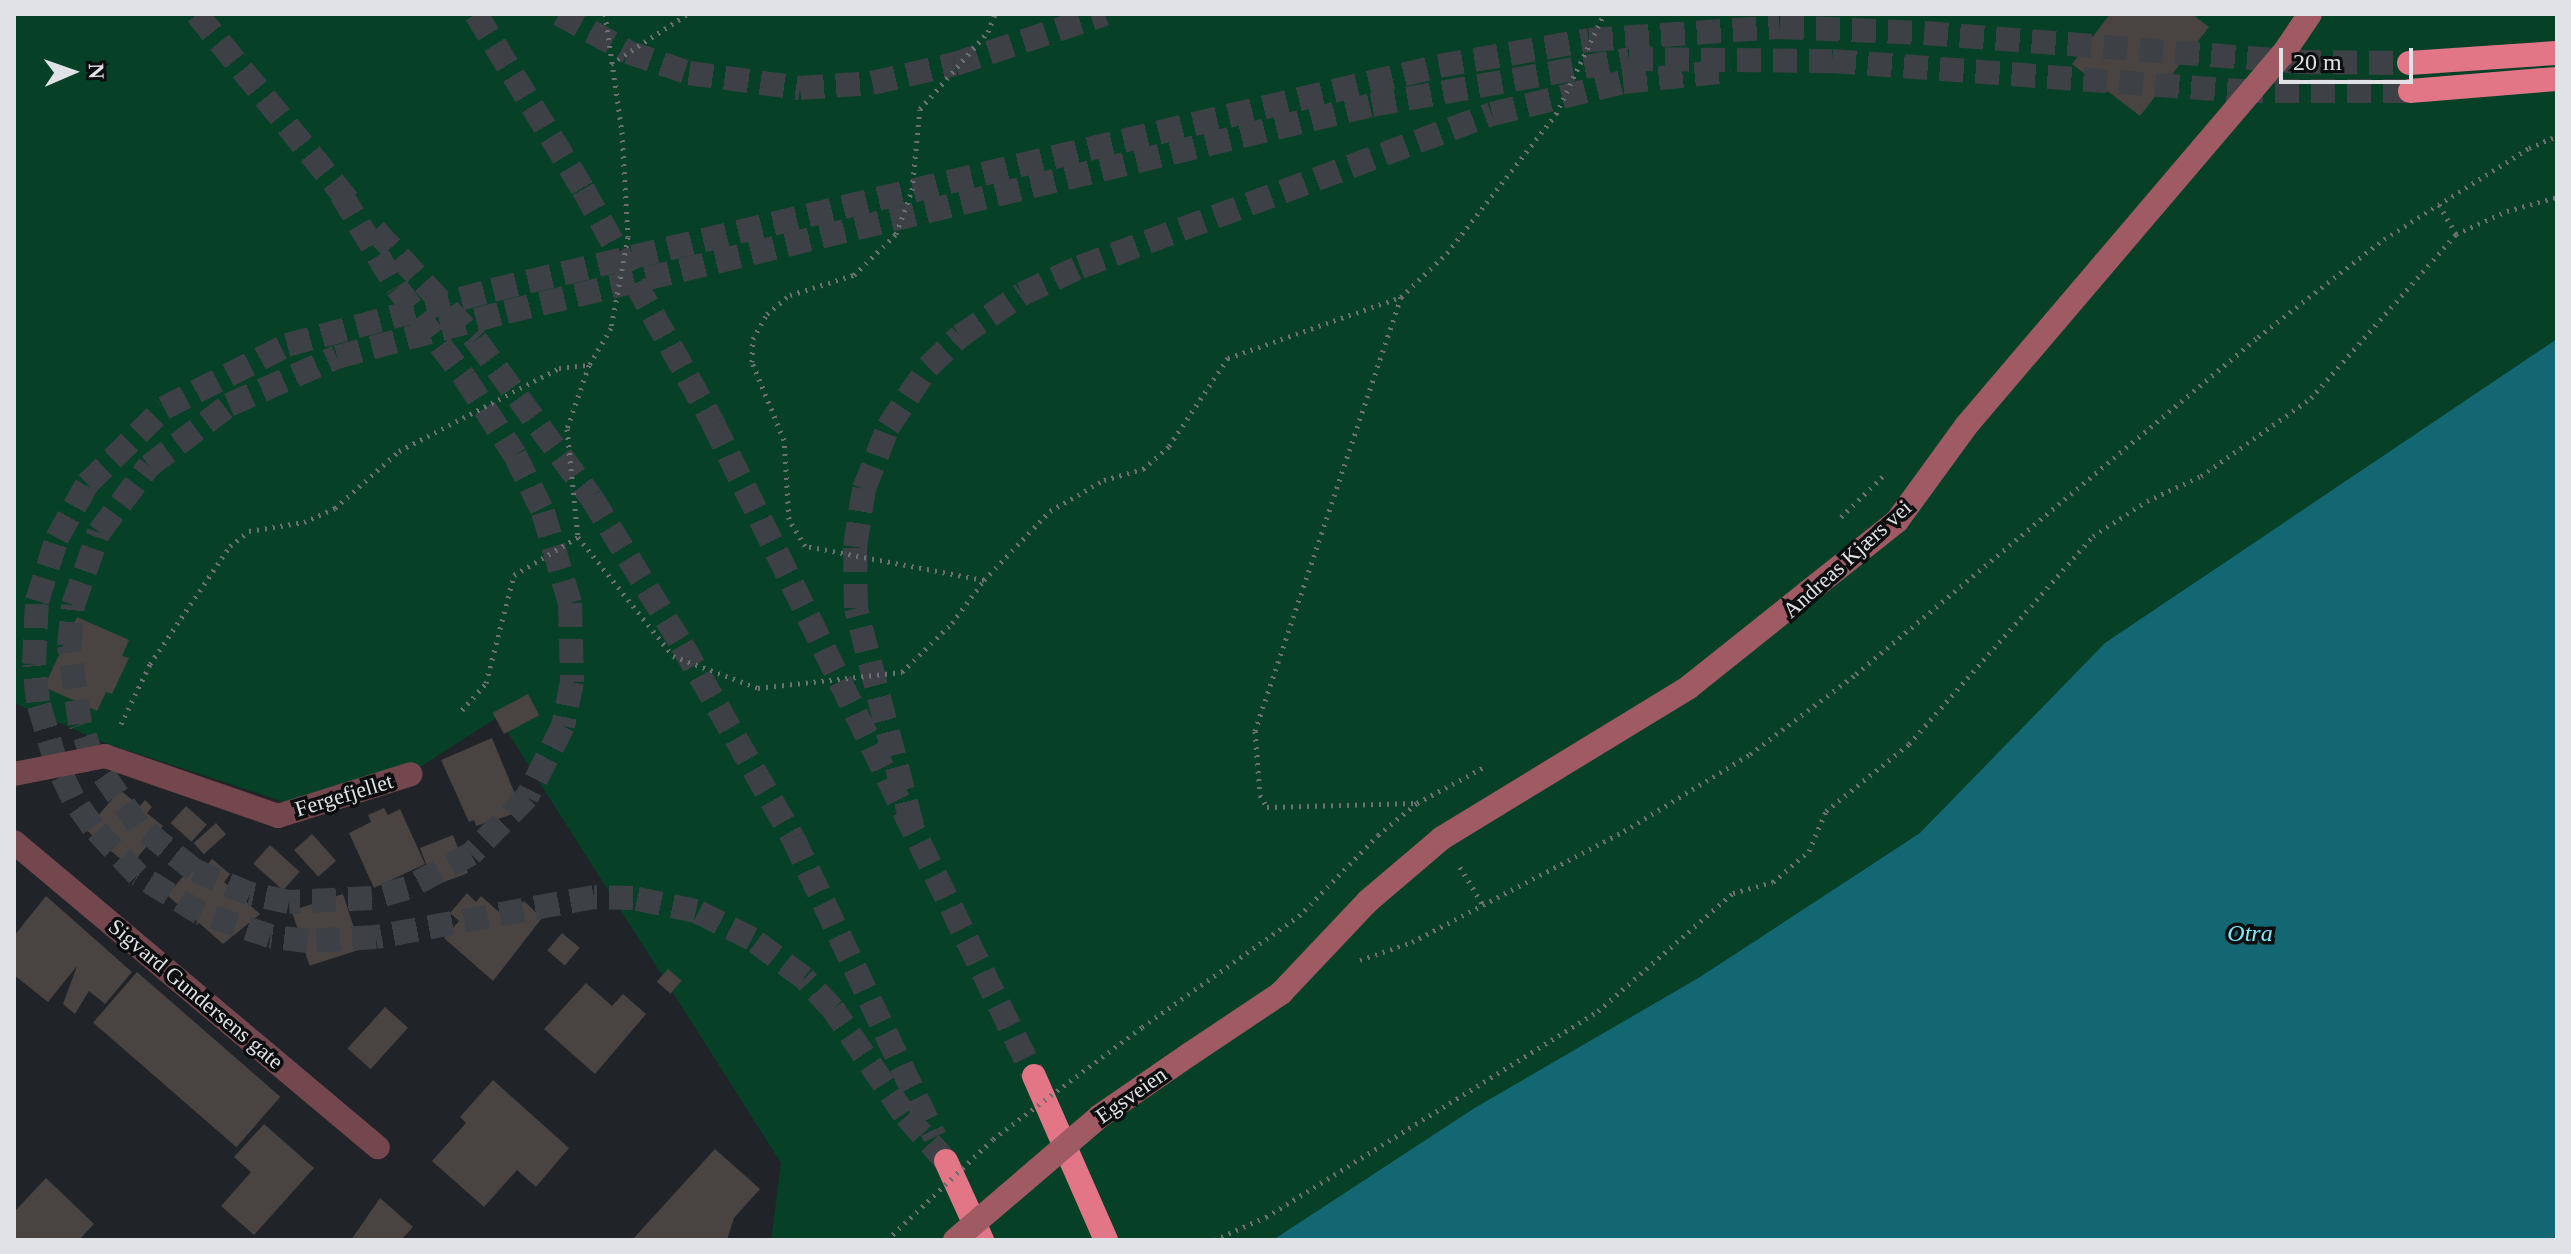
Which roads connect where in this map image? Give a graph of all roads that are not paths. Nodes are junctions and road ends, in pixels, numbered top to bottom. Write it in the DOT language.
graph roads {
  1 [pos="2310,14"];
  2 [pos="2557,53"];
  3 [pos="2409,63"];
  4 [pos="2557,79"];
  5 [pos="2410,91"];
  6 [pos="14,774"];
  7 [pos="411,774"];
  8 [pos="14,842"];
  9 [pos="1315,961"];
  10 [pos="1034,1076"];
  11 [pos="378,1147"];
  12 [pos="946,1161"];
  13 [pos="955,1240"];
  14 [pos="982,1240"];
  15 [pos="1106,1240"];
  1 -- 9 [label="street, Andreas Kjærs vei"];
  2 -- 3 [label="highway"];
  4 -- 5 [label="highway"];
  6 -- 7 [label="street, Fergefjellet"];
  8 -- 11 [label="street, Sigvard Gundersens gate"];
  9 -- 13 [label="street, Egsveien, bridge"];
  10 -- 15 [label="highway"];
  12 -- 14 [label="highway"];
}
